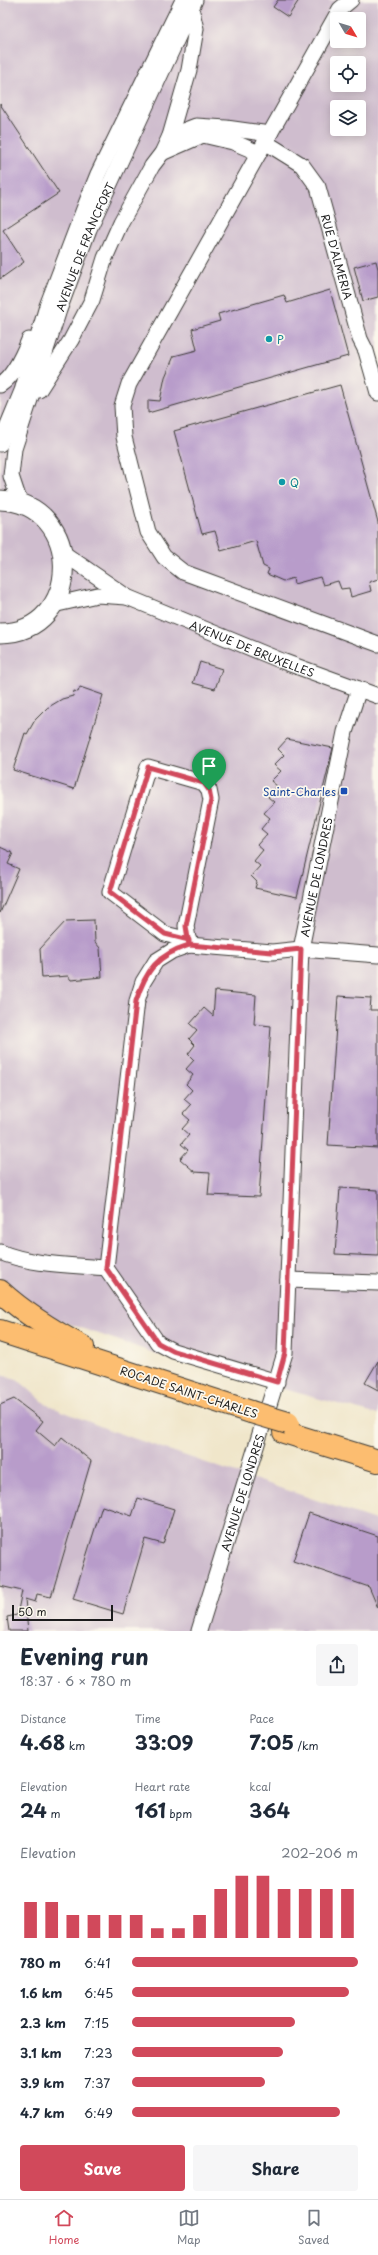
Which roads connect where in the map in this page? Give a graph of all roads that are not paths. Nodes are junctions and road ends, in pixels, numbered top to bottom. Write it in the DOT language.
graph roads {
  1 [pos="351,0"];
  2 [pos="190,3"];
  3 [pos="170,136"];
  4 [pos="265,143"];
  5 [pos="162,153"];
  6 [pos="84,209"];
  7 [pos="372,350"];
  8 [pos="0,385"];
  9 [pos="378,394"];
  10 [pos="30,403"];
  11 [pos="0,444"];
  12 [pos="0,500"];
  13 [pos="20,503"];
  14 [pos="63,553"];
  15 [pos="127,597"];
  16 [pos="53,605"];
  17 [pos="0,633"];
  18 [pos="378,644"];
  19 [pos="359,689"];
  20 [pos="378,696"];
  21 [pos="189,942"];
  22 [pos="301,949"];
  23 [pos="378,955"];
  24 [pos="0,1252"];
  25 [pos="106,1268"];
  26 [pos="288,1280"];
  27 [pos="378,1283"];
  28 [pos="0,1291"];
  29 [pos="0,1331"];
  30 [pos="0,1346"];
  31 [pos="277,1382"];
  32 [pos="220,1401"];
  33 [pos="250,1416"];
  34 [pos="286,1428"];
  35 [pos="378,1451"];
  36 [pos="378,1461"];
  37 [pos="199,1631"];
  1 -- 4 [label="street"];
  2 -- 3 [label="street"];
  2 -- 6 [label="street, AVENUE DE FRANCFORT"];
  2 -- 10 [label="street, AVENUE DE FRANCFORT"];
  3 -- 4 [label="street"];
  3 -- 5 [label="street"];
  4 -- 5 [label="street"];
  4 -- 7 [label="street, RUE D'ALMERIA"];
  4 -- 18 [label="street"];
  5 -- 10 [label="street"];
  6 -- 8 [label="street"];
  6 -- 11 [label="street, AVENUE DE FRANCFORT"];
  7 -- 9 [label="street, RUE D'ALMERIA"];
  10 -- 13 [label="street, AVENUE DE FRANCFORT"];
  12 -- 13 [label="street"];
  13 -- 14 [label="street"];
  14 -- 15 [label="street, AVENUE DE BRUXELLES"];
  14 -- 16 [label="street"];
  15 -- 16 [label="street, AVENUE DE BRUXELLES"];
  15 -- 19 [label="street, AVENUE DE BRUXELLES"];
  16 -- 17 [label="street"];
  19 -- 20 [label="street, AVENUE DE BRUXELLES"];
  19 -- 22 [label="street, AVENUE DE LONDRES"];
  21 -- 21 [label="street"];
  21 -- 22 [label="street"];
  21 -- 25 [label="street"];
  22 -- 23 [label="street"];
  22 -- 26 [label="street, AVENUE DE LONDRES"];
  24 -- 25 [label="street"];
  25 -- 31 [label="street"];
  26 -- 27 [label="street"];
  26 -- 31 [label="street, AVENUE DE LONDRES"];
  28 -- 32 [label="main road"];
  29 -- 32 [label="main road, ROCADE SAINT-CHARLES"];
  30 -- 33 [label="main road, ROCADE SAINT-CHARLES"];
  31 -- 37 [label="street, AVENUE DE LONDRES"];
  32 -- 33 [label="main road, ROCADE SAINT-CHARLES"];
  33 -- 34 [label="main road, ROCADE SAINT-CHARLES"];
  34 -- 35 [label="main road, ROCADE SAINT-CHARLES"];
  34 -- 36 [label="main road, ROCADE SAINT-CHARLES"];
}
